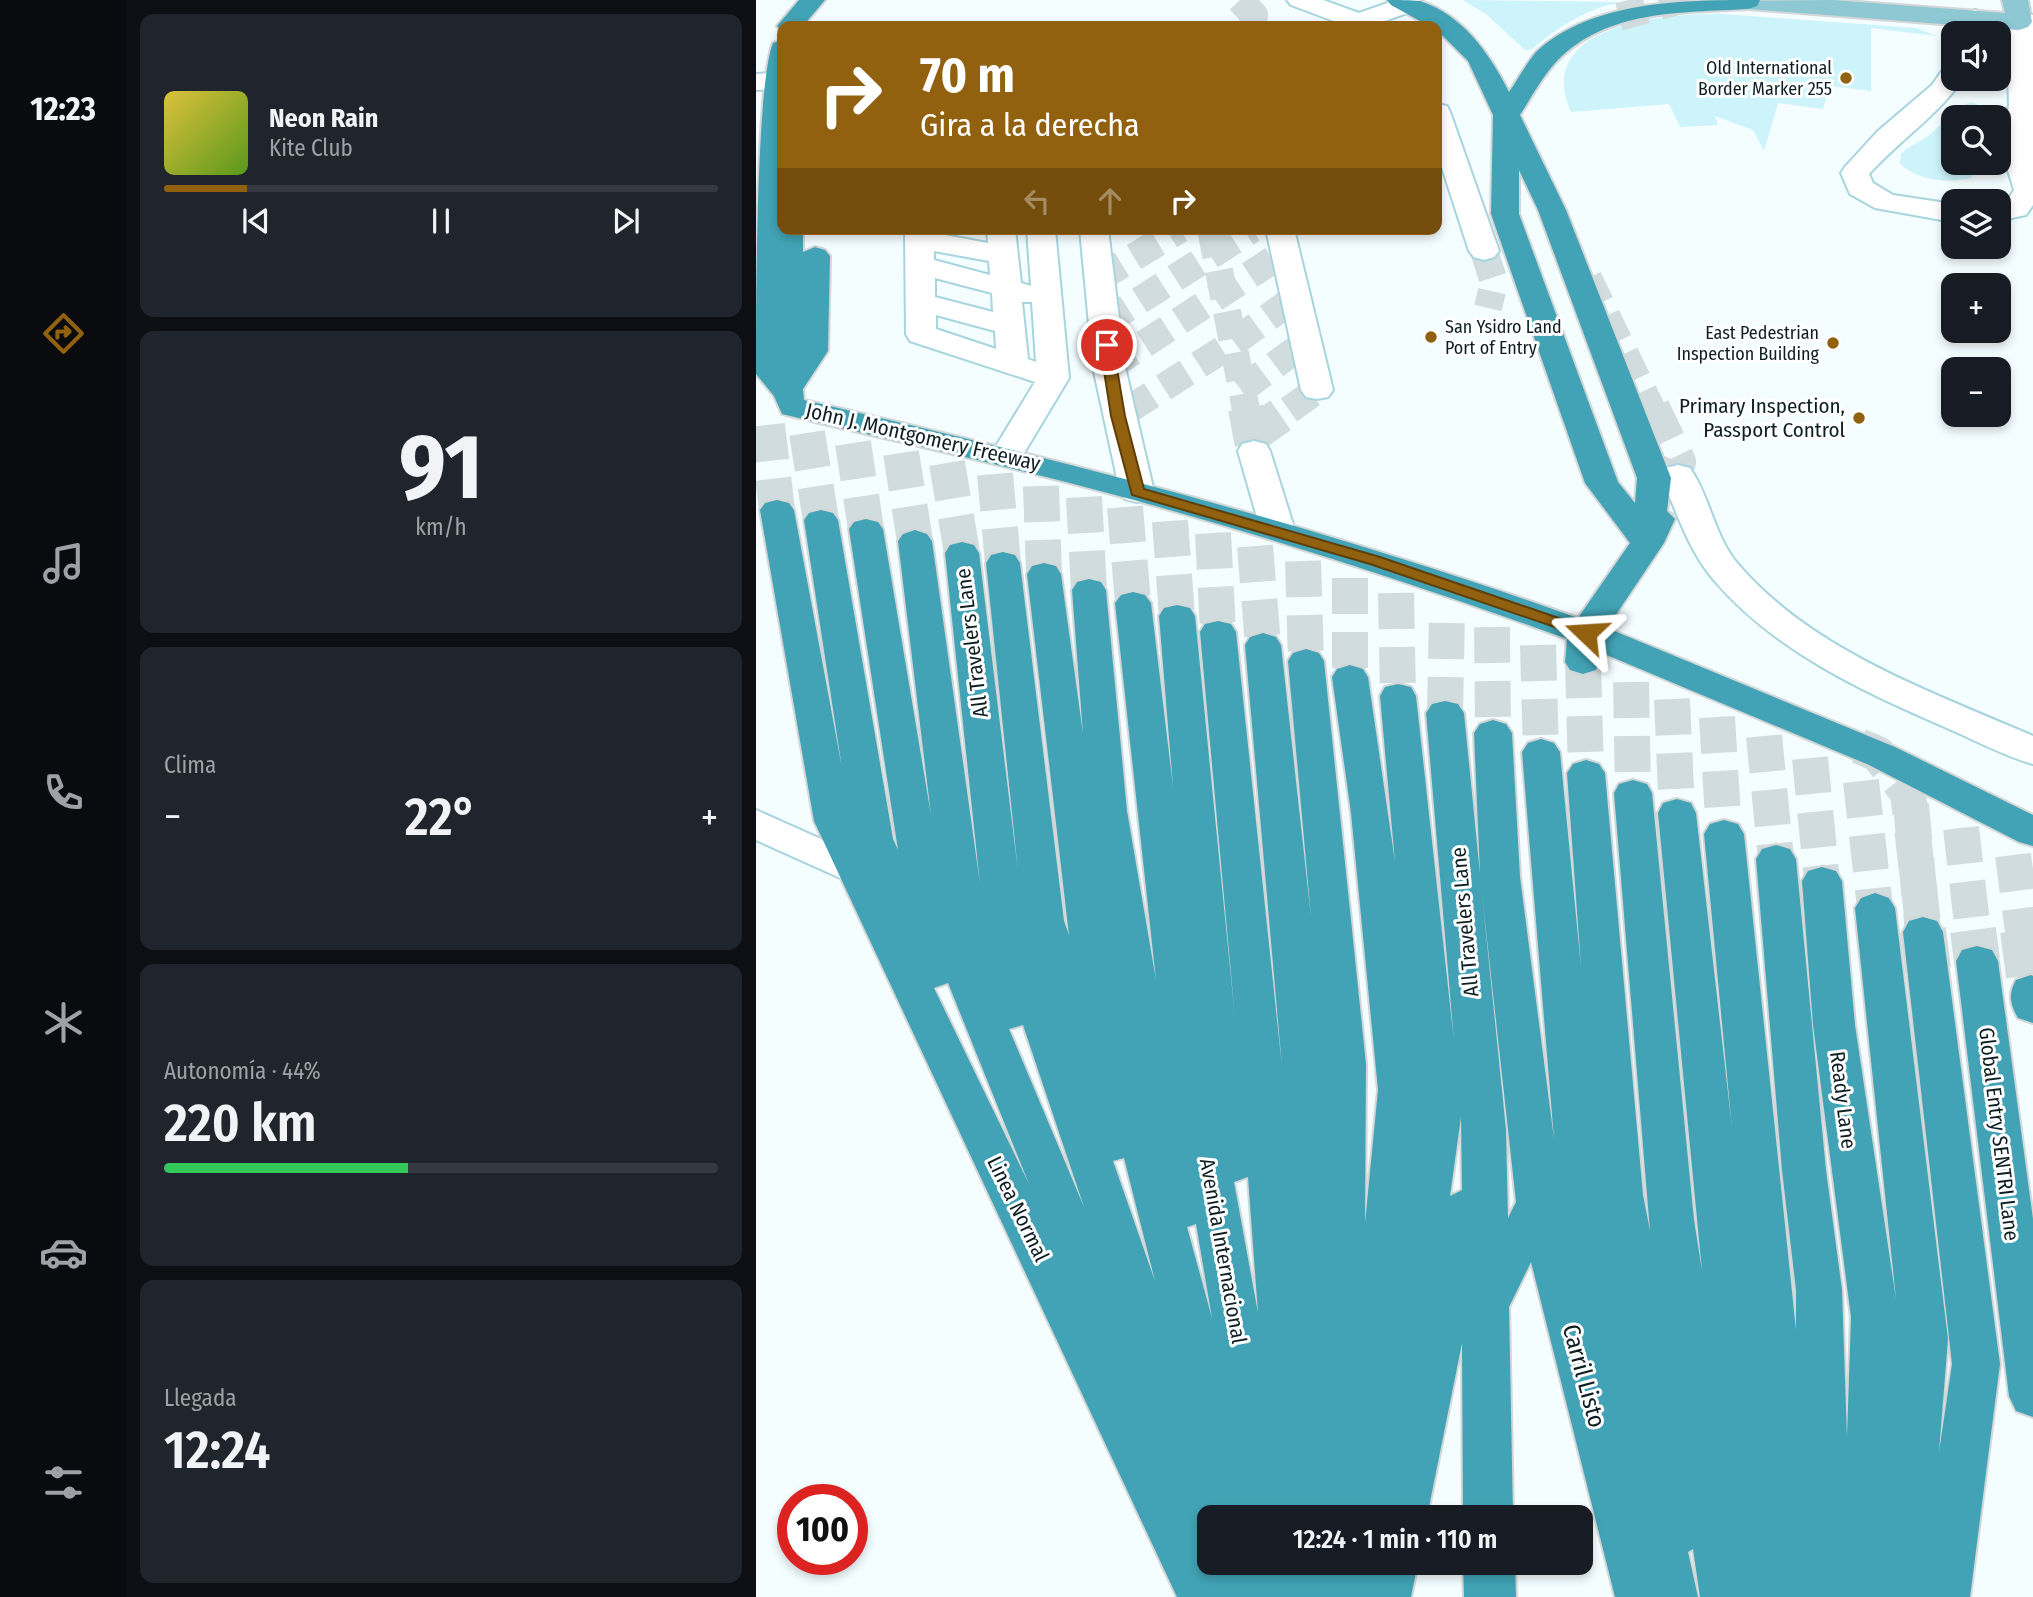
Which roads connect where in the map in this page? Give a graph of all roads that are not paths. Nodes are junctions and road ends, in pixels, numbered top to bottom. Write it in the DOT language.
graph roads {
  1 [pos="812,0"];
  2 [pos="1300,0"];
  3 [pos="1728,0"];
  4 [pos="1748,1"];
  5 [pos="1405,2"];
  6 [pos="2022,15"];
  7 [pos="1974,17"];
  8 [pos="795,21"];
  9 [pos="1346,21"];
  10 [pos="1364,21"];
  11 [pos="1439,21"];
  12 [pos="1442,23"];
  13 [pos="777,49"];
  14 [pos="770,69"];
  15 [pos="1941,91"];
  16 [pos="1505,117"];
  17 [pos="1442,127"];
  18 [pos="2011,210"];
  19 [pos="1941,211"];
  20 [pos="789,235"];
  21 [pos="815,235"];
  22 [pos="1032,235"];
  23 [pos="1041,235"];
  24 [pos="1095,235"];
  25 [pos="1281,235"];
  26 [pos="1003,238"];
  27 [pos="919,244"];
  28 [pos="1484,251"];
  29 [pos="1006,288"];
  30 [pos="1046,299"];
  31 [pos="920,302"];
  32 [pos="1009,325"];
  33 [pos="1013,365"];
  34 [pos="756,374"];
  35 [pos="1052,378"];
  36 [pos="1317,390"];
  37 [pos="798,410"];
  38 [pos="766,425"];
  39 [pos="1254,452"];
  40 [pos="998,461"];
  41 [pos="1678,475"];
  42 [pos="1146,502"];
  43 [pos="777,510"];
  44 [pos="821,520"];
  45 [pos="866,529"];
  46 [pos="1279,540"];
  47 [pos="915,541"];
  48 [pos="1647,543"];
  49 [pos="962,553"];
  50 [pos="1003,563"];
  51 [pos="1044,574"];
  52 [pos="1089,590"];
  53 [pos="1133,603"];
  54 [pos="1177,616"];
  55 [pos="1218,632"];
  56 [pos="1263,645"];
  57 [pos="1584,647"];
  58 [pos="1306,661"];
  59 [pos="1350,677"];
  60 [pos="1398,696"];
  61 [pos="1446,713"];
  62 [pos="1493,733"];
  63 [pos="2033,751"];
  64 [pos="1541,752"];
  65 [pos="1586,773"];
  66 [pos="1633,793"];
  67 [pos="1677,813"];
  68 [pos="756,824"];
  69 [pos="1724,834"];
  70 [pos="2019,836"];
  71 [pos="864,855"];
  72 [pos="1776,859"];
  73 [pos="1822,881"];
  74 [pos="1875,908"];
  75 [pos="1923,932"];
  76 [pos="1978,961"];
  77 [pos="1194,992"];
  78 [pos="1420,1100"];
  79 [pos="1484,1130"];
  80 [pos="1600,1185"];
  81 [pos="1539,1202"];
  82 [pos="1485,1307"];
  83 [pos="2032,1393"];
  84 [pos="1208,1505"];
  85 [pos="1221,1505"];
  86 [pos="1237,1505"];
  87 [pos="1250,1505"];
  88 [pos="1268,1505"];
  89 [pos="1280,1505"];
  90 [pos="1298,1505"];
  91 [pos="1318,1505"];
  92 [pos="1336,1505"];
  93 [pos="1362,1505"];
  94 [pos="1380,1505"];
  95 [pos="1405,1505"];
  96 [pos="1488,1505"];
  97 [pos="1197,1511"];
  98 [pos="1222,1575"];
  99 [pos="1232,1575"];
  100 [pos="1243,1575"];
  101 [pos="1255,1575"];
  102 [pos="1266,1575"];
  103 [pos="1280,1575"];
  104 [pos="1290,1575"];
  105 [pos="1304,1575"];
  106 [pos="1320,1575"];
  107 [pos="1335,1575"];
  108 [pos="1355,1575"];
  109 [pos="1371,1575"];
  110 [pos="1390,1575"];
  111 [pos="1489,1575"];
  112 [pos="1203,1597"];
  113 [pos="1212,1597"];
  114 [pos="1221,1597"];
  115 [pos="1230,1597"];
  116 [pos="1240,1597"];
  117 [pos="1249,1597"];
  118 [pos="1261,1597"];
  119 [pos="1271,1597"];
  120 [pos="1283,1597"];
  121 [pos="1293,1597"];
  122 [pos="1306,1597"];
  123 [pos="1321,1597"];
  124 [pos="1334,1597"];
  125 [pos="1353,1597"];
  126 [pos="1367,1597"];
  127 [pos="1385,1597"];
  128 [pos="1490,1597"];
  129 [pos="1641,1597"];
  130 [pos="1672,1597"];
  131 [pos="1696,1597"];
  132 [pos="1726,1597"];
  133 [pos="1759,1597"];
  134 [pos="1790,1597"];
  135 [pos="1825,1597"];
  136 [pos="1866,1597"];
  137 [pos="1902,1597"];
  138 [pos="1944,1597"];
  1 -- 8 [label="highway"];
  2 -- 9 [label="street"];
  3 -- 4 [label="highway"];
  4 -- 7 [label="main road"];
  4 -- 16 [label="highway"];
  5 -- 10 [label="street"];
  5 -- 11 [label="highway"];
  6 -- 7 [label="main road"];
  6 -- 18 [label="street"];
  12 -- 16 [label="highway"];
  13 -- 14 [label="highway"];
  14 -- 37 [label="highway"];
  15 -- 19 [label="street"];
  16 -- 41 [label="highway"];
  16 -- 48 [label="highway"];
  16 -- 48 [label="highway"];
  17 -- 28 [label="street"];
  20 -- 37 [label="highway, John J. Montgomery Freeway"];
  21 -- 37 [label="highway"];
  22 -- 26 [label="street"];
  23 -- 30 [label="street"];
  24 -- 42 [label="street"];
  25 -- 36 [label="street"];
  26 -- 27 [label="street"];
  26 -- 29 [label="street"];
  27 -- 29 [label="street"];
  27 -- 31 [label="street"];
  29 -- 30 [label="street"];
  29 -- 32 [label="street"];
  30 -- 35 [label="street"];
  31 -- 32 [label="street"];
  31 -- 33 [label="street"];
  32 -- 33 [label="street"];
  33 -- 35 [label="street"];
  34 -- 37 [label="highway"];
  35 -- 40 [label="street"];
  37 -- 38 [label="highway"];
  37 -- 40 [label="highway, John J. Montgomery Freeway"];
  39 -- 46 [label="street"];
  40 -- 42 [label="highway, John J. Montgomery Freeway"];
  41 -- 48 [label="highway"];
  41 -- 63 [label="street"];
  42 -- 46 [label="highway, John J. Montgomery Freeway"];
  43 -- 71 [label="highway, Linea Normal"];
  44 -- 71 [label="highway"];
  45 -- 114 [label="highway, Linea Normal"];
  46 -- 57 [label="highway, John J. Montgomery Freeway"];
  47 -- 97 [label="highway, All Travelers Lane"];
  48 -- 57 [label="highway"];
  49 -- 84 [label="highway, All Travelers Lane"];
  50 -- 85 [label="highway, All Travelers Lane"];
  51 -- 86 [label="highway"];
  52 -- 87 [label="highway"];
  53 -- 77 [label="highway"];
  54 -- 77 [label="highway"];
  55 -- 90 [label="highway"];
  56 -- 91 [label="highway"];
  57 -- 70 [label="highway, John J. Montgomery Freeway"];
  58 -- 92 [label="highway"];
  59 -- 78 [label="highway"];
  60 -- 78 [label="highway, All Travelers Lane"];
  61 -- 79 [label="highway, All Travelers Lane"];
  62 -- 81 [label="highway, Carril Listo"];
  64 -- 80 [label="highway"];
  65 -- 80 [label="highway"];
  66 -- 132 [label="highway"];
  67 -- 133 [label="highway"];
  68 -- 71 [label="street"];
  69 -- 134 [label="highway"];
  71 -- 112 [label="highway, Linea Normal"];
  71 -- 113 [label="highway, Linea Normal"];
  72 -- 135 [label="highway, Ready Lane"];
  73 -- 136 [label="highway, Ready Lane"];
  74 -- 137 [label="highway"];
  75 -- 138 [label="highway"];
  76 -- 83 [label="highway, Global Entry SENTRI Lane"];
  77 -- 88 [label="highway, Avenida Internacional"];
  77 -- 89 [label="highway"];
  78 -- 93 [label="highway"];
  78 -- 94 [label="highway"];
  79 -- 82 [label="highway"];
  79 -- 95 [label="highway"];
  80 -- 130 [label="highway, Carril Listo"];
  80 -- 131 [label="highway"];
  81 -- 82 [label="highway"];
  81 -- 129 [label="highway, Carril Listo"];
  82 -- 96 [label="highway"];
  98 -- 115 [label="highway"];
  99 -- 116 [label="highway"];
  100 -- 117 [label="highway"];
  101 -- 118 [label="highway"];
  102 -- 119 [label="highway"];
  103 -- 120 [label="highway"];
  104 -- 121 [label="highway"];
  105 -- 122 [label="highway"];
  106 -- 123 [label="highway"];
  107 -- 124 [label="highway"];
  108 -- 125 [label="highway"];
  109 -- 126 [label="highway"];
  110 -- 127 [label="highway"];
  111 -- 128 [label="highway"];
}
